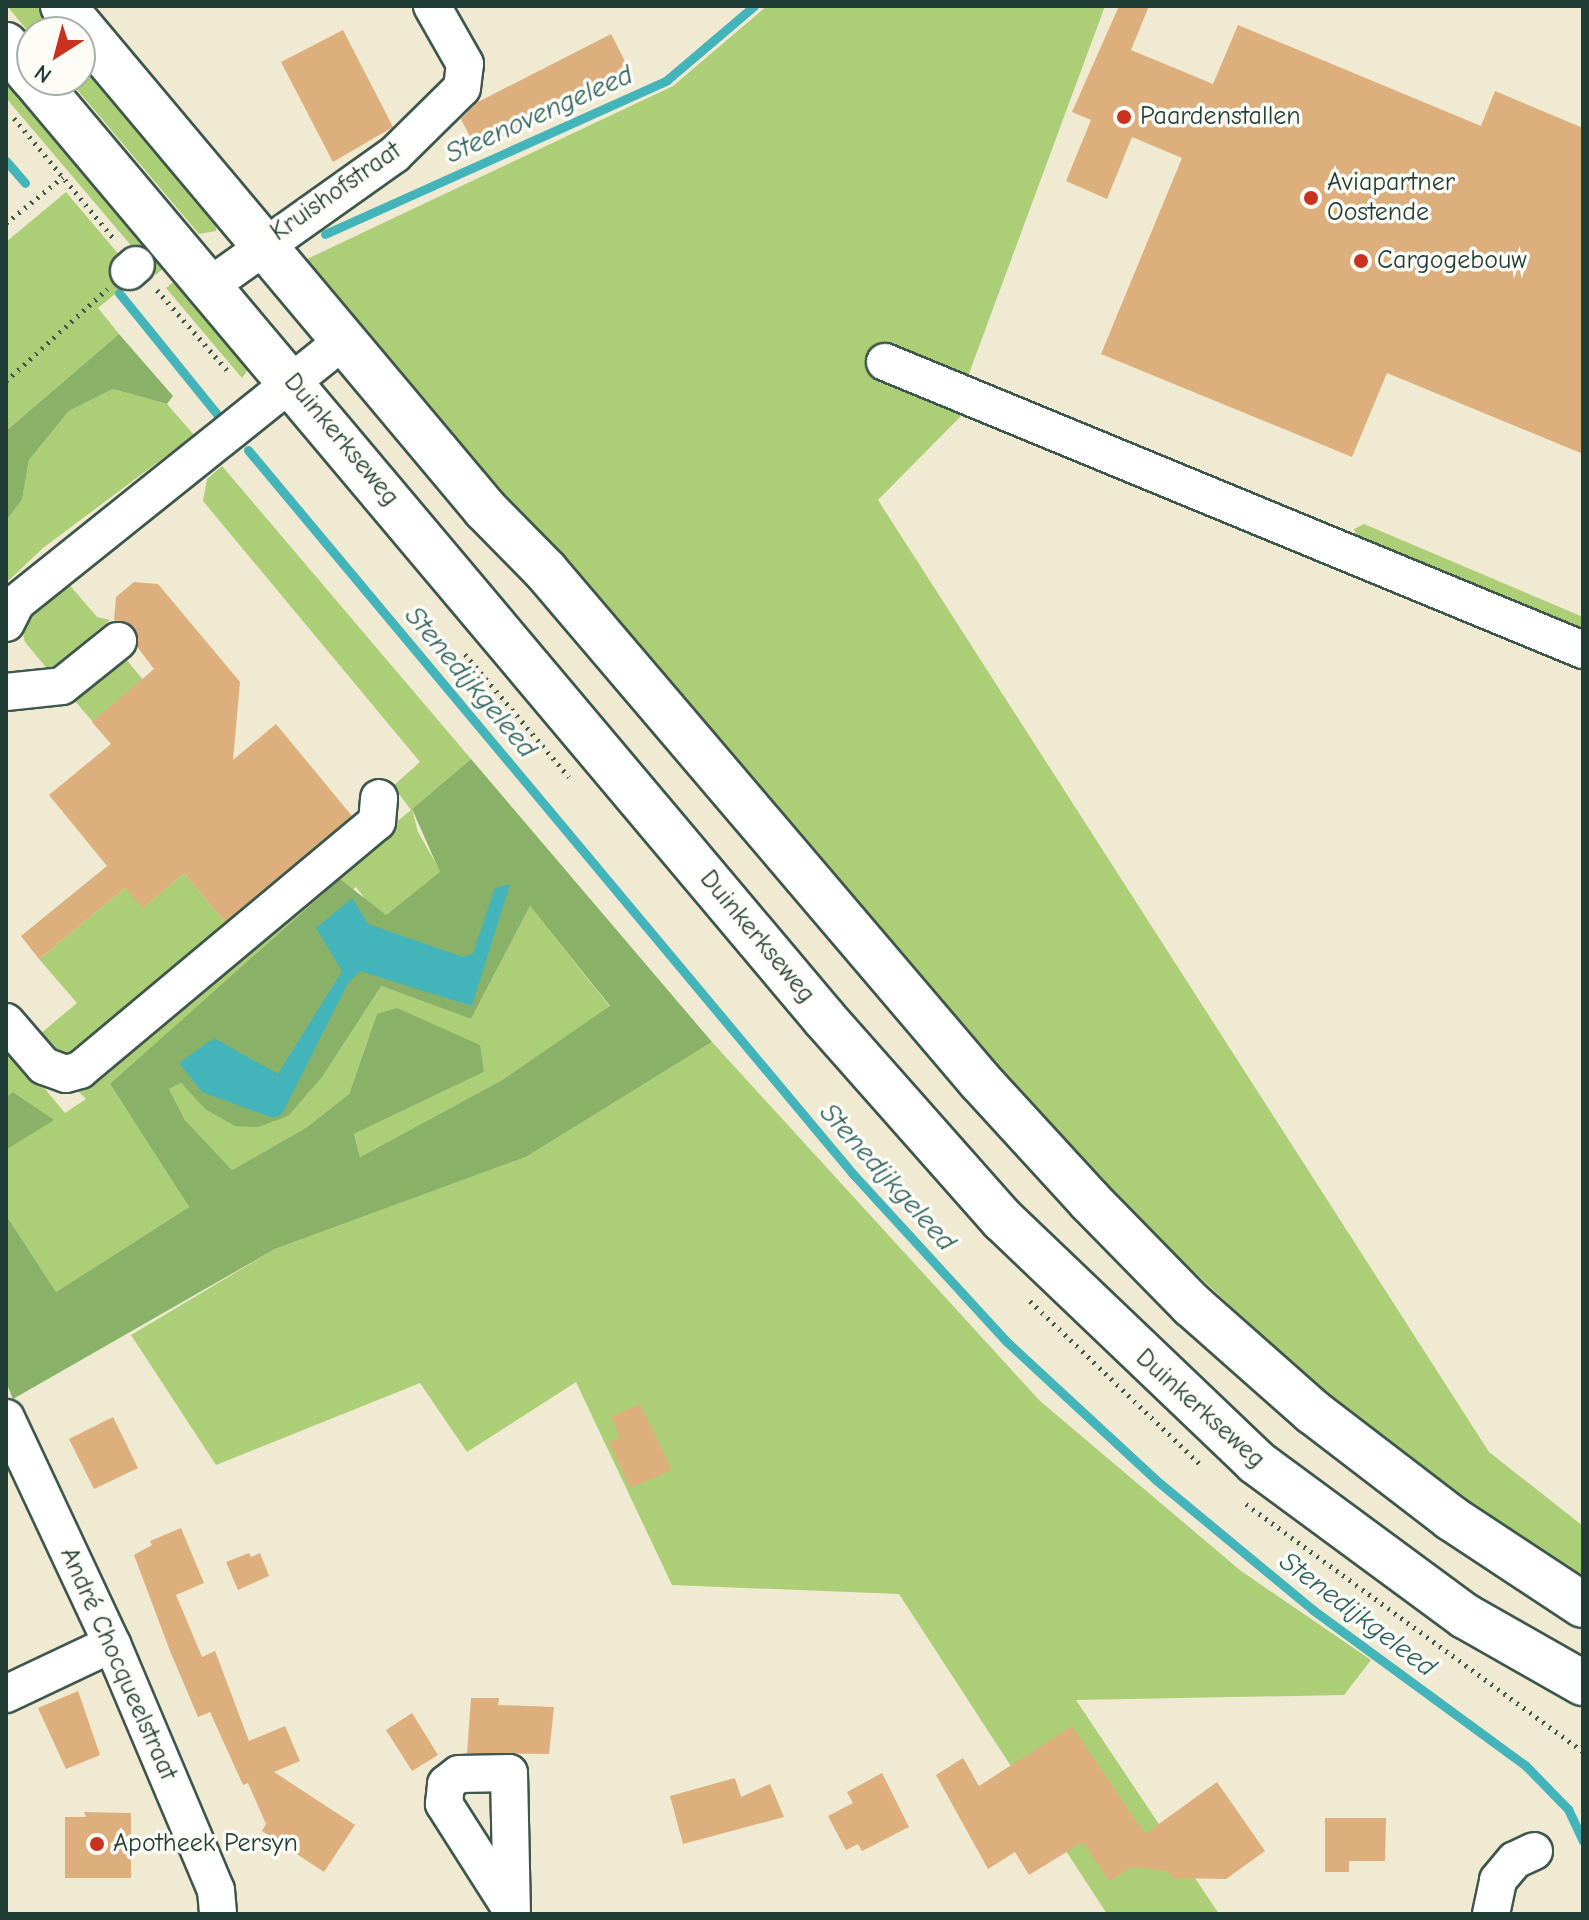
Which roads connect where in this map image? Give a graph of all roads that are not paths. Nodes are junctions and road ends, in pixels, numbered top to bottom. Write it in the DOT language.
graph roads {
  1 [pos="63,6"];
  2 [pos="432,6"];
  3 [pos="48,96"];
  4 [pos="262,244"];
  5 [pos="208,287"];
  6 [pos="344,340"];
  7 [pos="885,362"];
  8 [pos="292,382"];
  9 [pos="6,623"];
  10 [pos="118,641"];
  11 [pos="1583,650"];
  12 [pos="6,692"];
  13 [pos="379,798"];
  14 [pos="6,1022"];
  15 [pos="10,1438"];
  16 [pos="1356,1540"];
  17 [pos="1583,1605"];
  18 [pos="112,1644"];
  19 [pos="1583,1683"];
  20 [pos="6,1694"];
  21 [pos="1583,1711"];
  22 [pos="1534,1851"];
  23 [pos="218,1914"];
  24 [pos="1491,1914"];
  1 -- 4 [label="main road"];
  2 -- 4 [label="street, Kruishofstraat"];
  3 -- 5 [label="main road, Duinkerkseweg"];
  4 -- 5 [label="street, Kruishofstraat"];
  4 -- 6 [label="main road"];
  5 -- 8 [label="main road, Duinkerkseweg"];
  6 -- 8 [label="street"];
  6 -- 17 [label="main road"];
  7 -- 11 [label="street"];
  8 -- 9 [label="street"];
  8 -- 16 [label="main road, Duinkerkseweg"];
  10 -- 12 [label="street"];
  13 -- 14 [label="street"];
  15 -- 18 [label="street, André Chocqueelstraat"];
  16 -- 19 [label="main road, Duinkerkseweg"];
  16 -- 21 [label="main road"];
  18 -- 20 [label="street"];
  18 -- 23 [label="street, André Chocqueelstraat"];
  22 -- 24 [label="street"];
}
